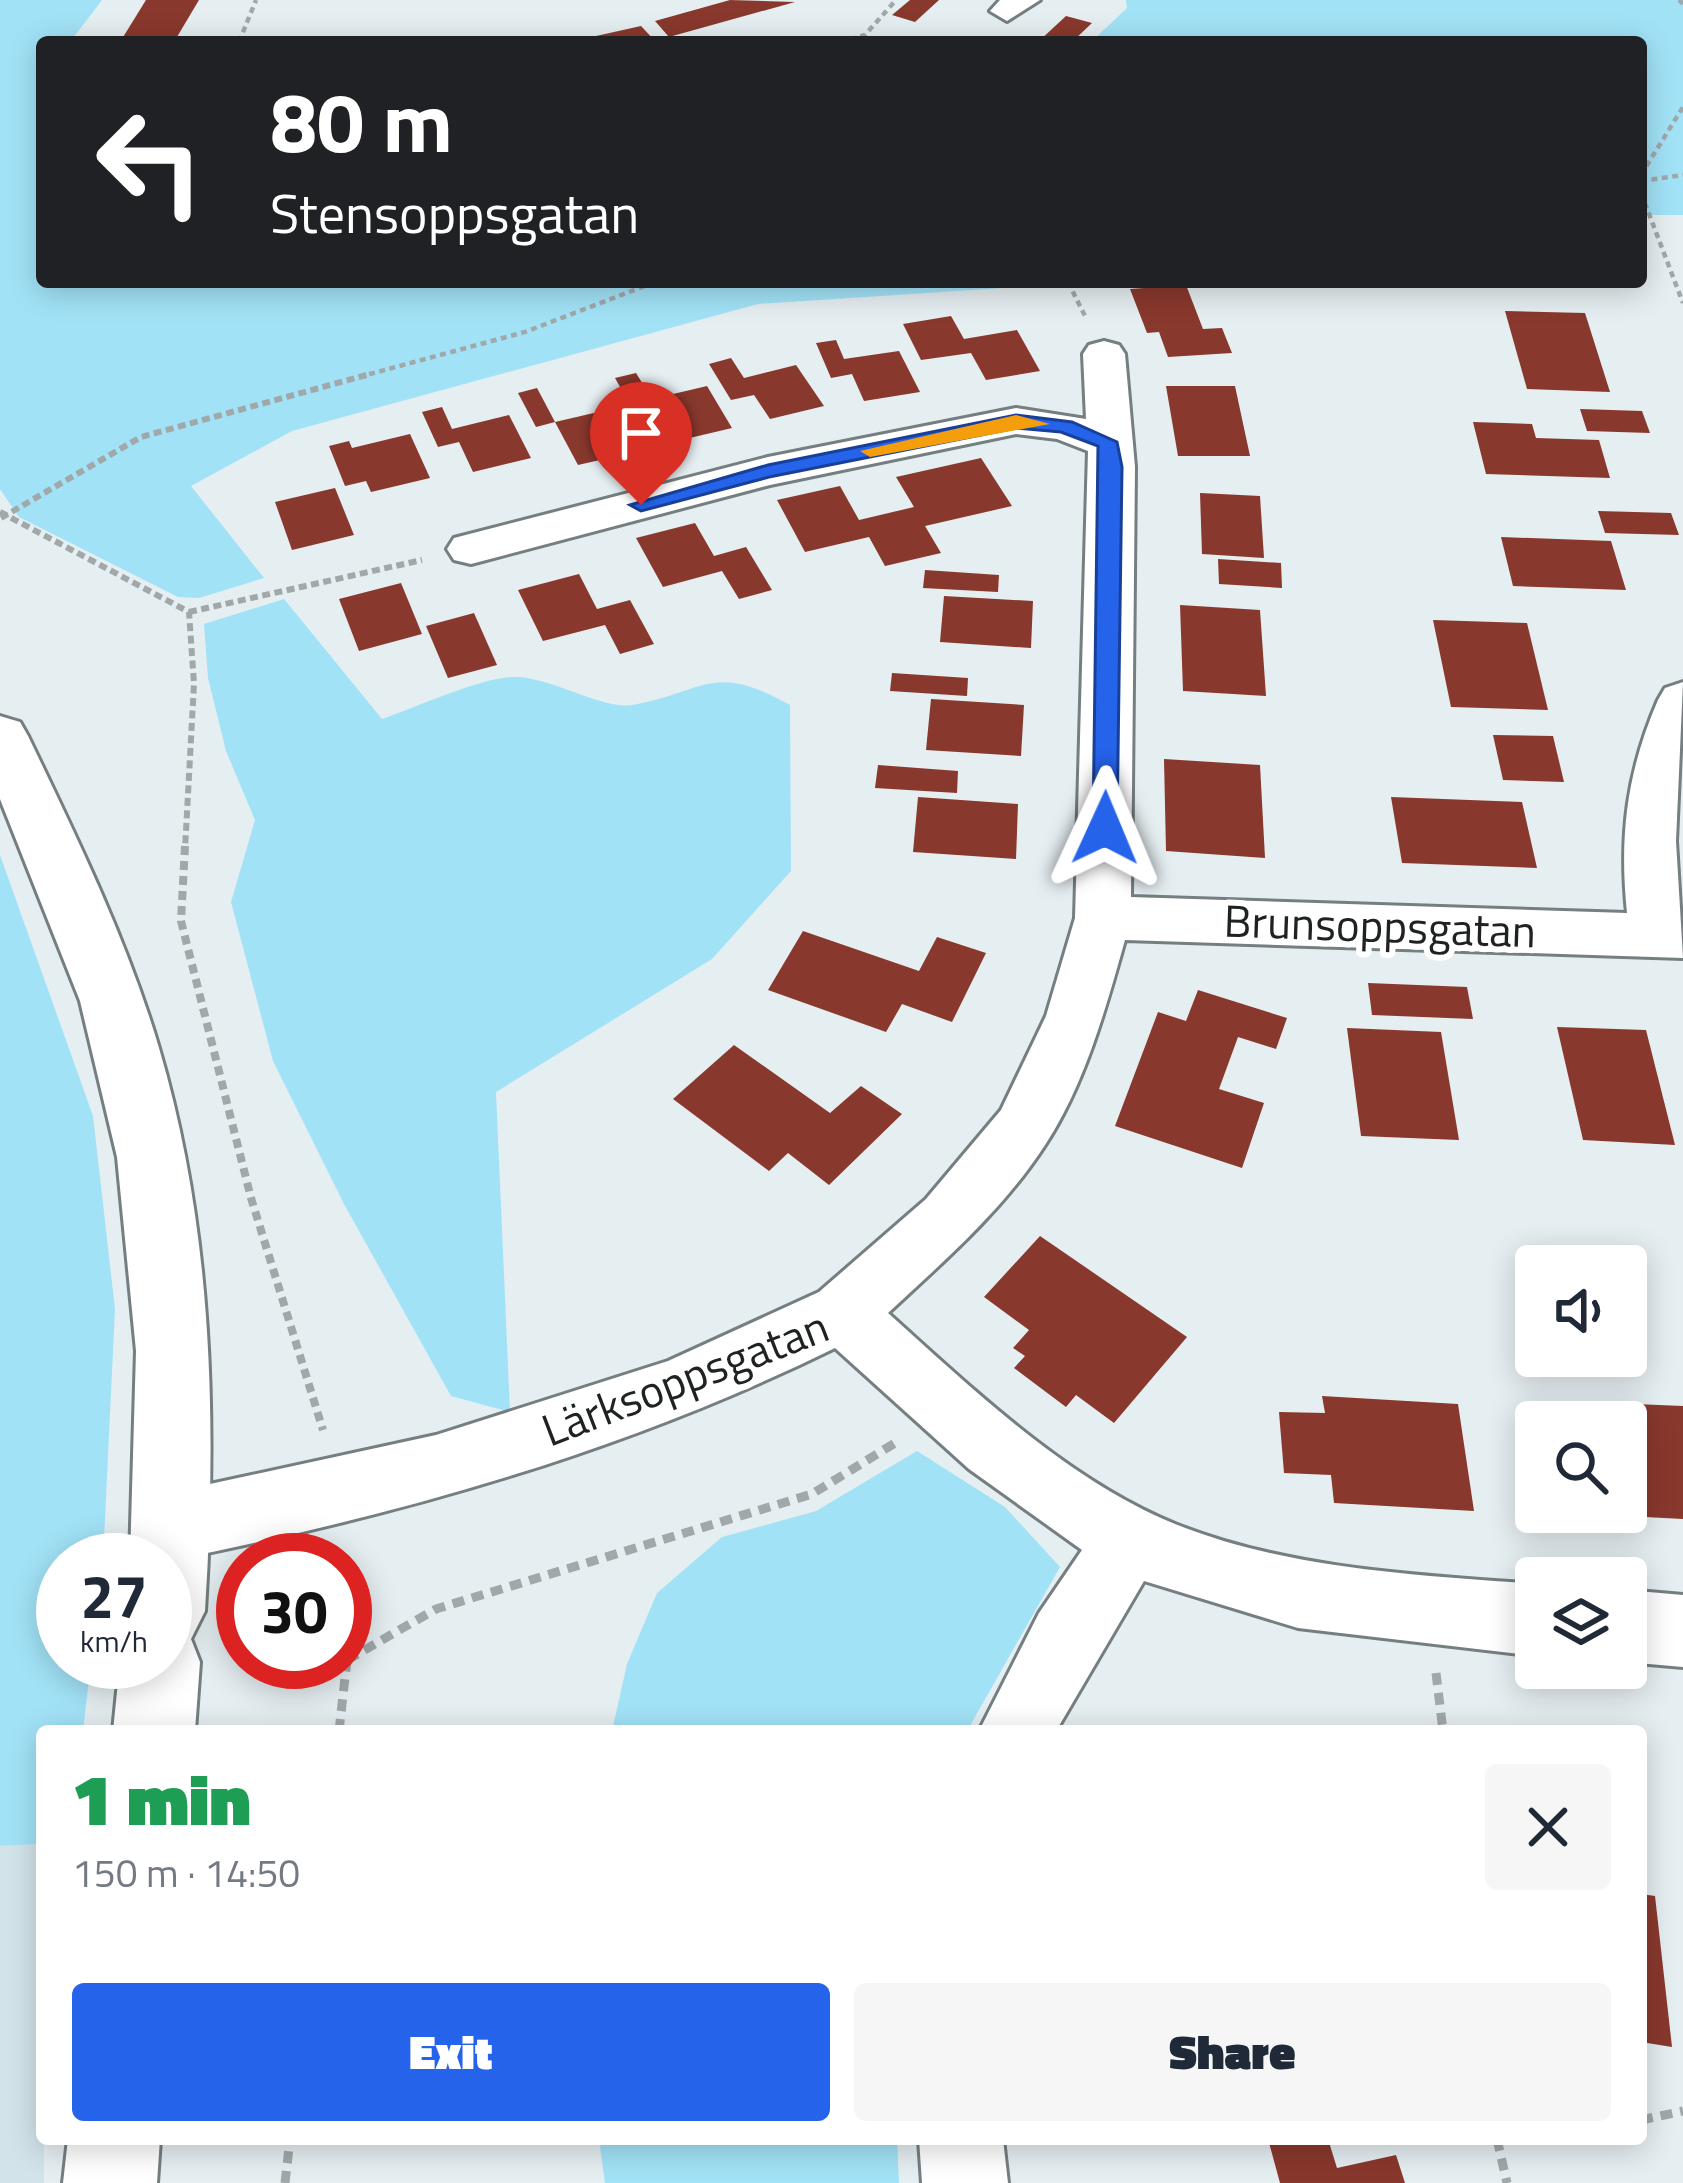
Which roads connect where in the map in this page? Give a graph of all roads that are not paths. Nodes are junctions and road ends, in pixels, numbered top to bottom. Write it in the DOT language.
graph roads {
  1 [pos="1104,355"];
  2 [pos="1107,442"];
  3 [pos="471,549"];
  4 [pos="1683,700"];
  5 [pos="0,736"];
  6 [pos="1103,918"];
  7 [pos="1670,935"];
  8 [pos="842,1313"];
  9 [pos="173,1526"];
  10 [pos="172,1533"];
  11 [pos="1131,1538"];
  12 [pos="1515,1618"];
  13 [pos="1647,1627"];
  14 [pos="1683,1630"];
  15 [pos="158,1689"];
  16 [pos="155,1725"];
  17 [pos="1019,1725"];
  18 [pos="113,2145"];
  19 [pos="961,2145"];
  20 [pos="110,2183"];
  21 [pos="964,2183"];
  1 -- 2 [label="street"];
  2 -- 3 [label="street"];
  2 -- 6 [label="street"];
  4 -- 7 [label="street, Brunsoppsgatan"];
  5 -- 9 [label="street"];
  6 -- 7 [label="street, Brunsoppsgatan"];
  6 -- 8 [label="street"];
  8 -- 9 [label="street, Lärksoppsgatan"];
  8 -- 11 [label="street, Lärksoppsgatan"];
  9 -- 10 [label="street"];
  11 -- 12 [label="street, Lärksoppsgatan"];
  11 -- 17 [label="street"];
  13 -- 14 [label="street"];
  15 -- 16 [label="street"];
  18 -- 20 [label="street"];
  19 -- 21 [label="street"];
}
